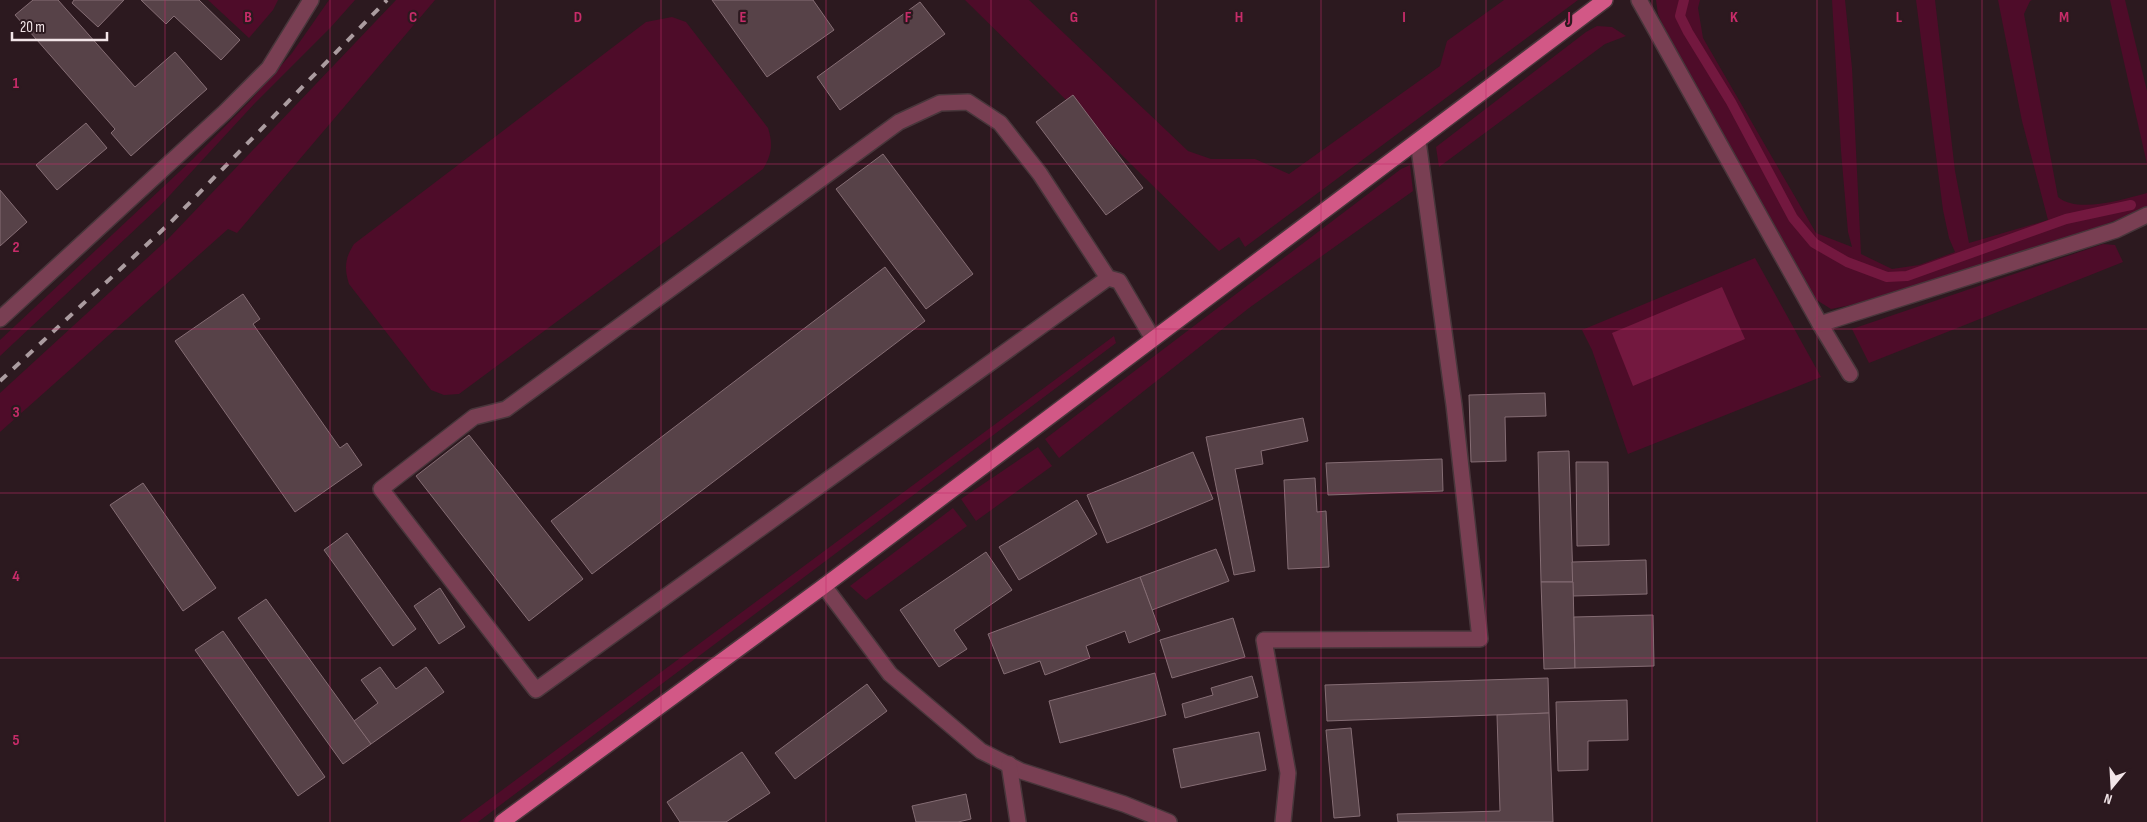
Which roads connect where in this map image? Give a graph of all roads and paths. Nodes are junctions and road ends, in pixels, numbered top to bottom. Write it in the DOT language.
graph roads {
  1 [pos="311,0"];
  2 [pos="1606,0"];
  3 [pos="1639,0"];
  4 [pos="1418,141"];
  5 [pos="2147,215"];
  6 [pos="1108,278"];
  7 [pos="0,319"];
  8 [pos="1820,324"];
  9 [pos="1153,339"];
  10 [pos="1850,374"];
  11 [pos="824,586"];
  12 [pos="1009,764"];
  13 [pos="502,822"];
  14 [pos="1018,822"];
  15 [pos="1169,822"];
  16 [pos="1283,822"];
  1 -- 7 [label="street"];
  2 -- 4 [label="main road"];
  3 -- 8 [label="street"];
  4 -- 9 [label="main road"];
  4 -- 16 [label="street"];
  5 -- 8 [label="street"];
  6 -- 6 [label="street"];
  6 -- 9 [label="street"];
  8 -- 10 [label="street"];
  9 -- 11 [label="main road"];
  11 -- 12 [label="street"];
  11 -- 13 [label="main road"];
  12 -- 14 [label="street"];
  12 -- 15 [label="street"];
}
